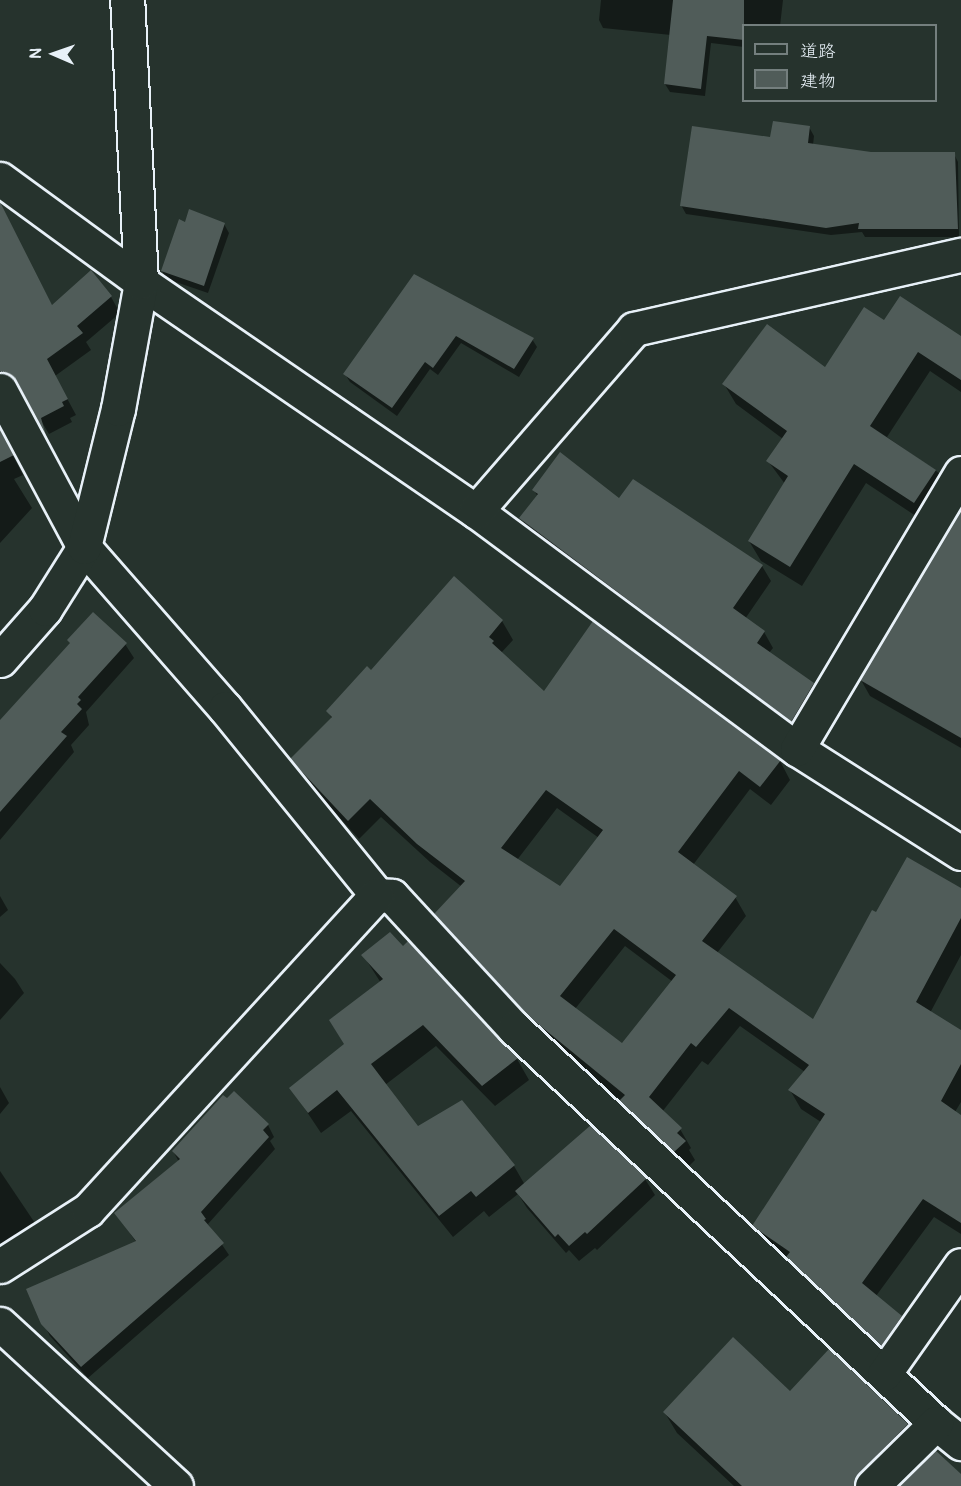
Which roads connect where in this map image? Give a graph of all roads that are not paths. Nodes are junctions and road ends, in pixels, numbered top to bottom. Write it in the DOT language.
graph roads {
  1 [pos="127,0"];
  2 [pos="0,179"];
  3 [pos="961,255"];
  4 [pos="141,282"];
  5 [pos="0,390"];
  6 [pos="961,473"];
  7 [pos="476,511"];
  8 [pos="84,547"];
  9 [pos="0,660"];
  10 [pos="797,749"];
  11 [pos="961,853"];
  12 [pos="377,895"];
  13 [pos="961,1265"];
  14 [pos="0,1266"];
  15 [pos="0,1324"];
  16 [pos="884,1374"];
  17 [pos="936,1423"];
  18 [pos="961,1443"];
  19 [pos="176,1486"];
  20 [pos="872,1486"];
  1 -- 4 [label="street"];
  2 -- 4 [label="street"];
  3 -- 7 [label="street"];
  4 -- 7 [label="street"];
  4 -- 8 [label="street"];
  5 -- 8 [label="street"];
  6 -- 10 [label="street"];
  7 -- 10 [label="street"];
  8 -- 9 [label="street"];
  8 -- 12 [label="street"];
  10 -- 11 [label="street"];
  12 -- 14 [label="street"];
  12 -- 16 [label="street"];
  13 -- 16 [label="street"];
  15 -- 19 [label="street"];
  16 -- 17 [label="street"];
  17 -- 18 [label="street"];
  17 -- 20 [label="street"];
}
